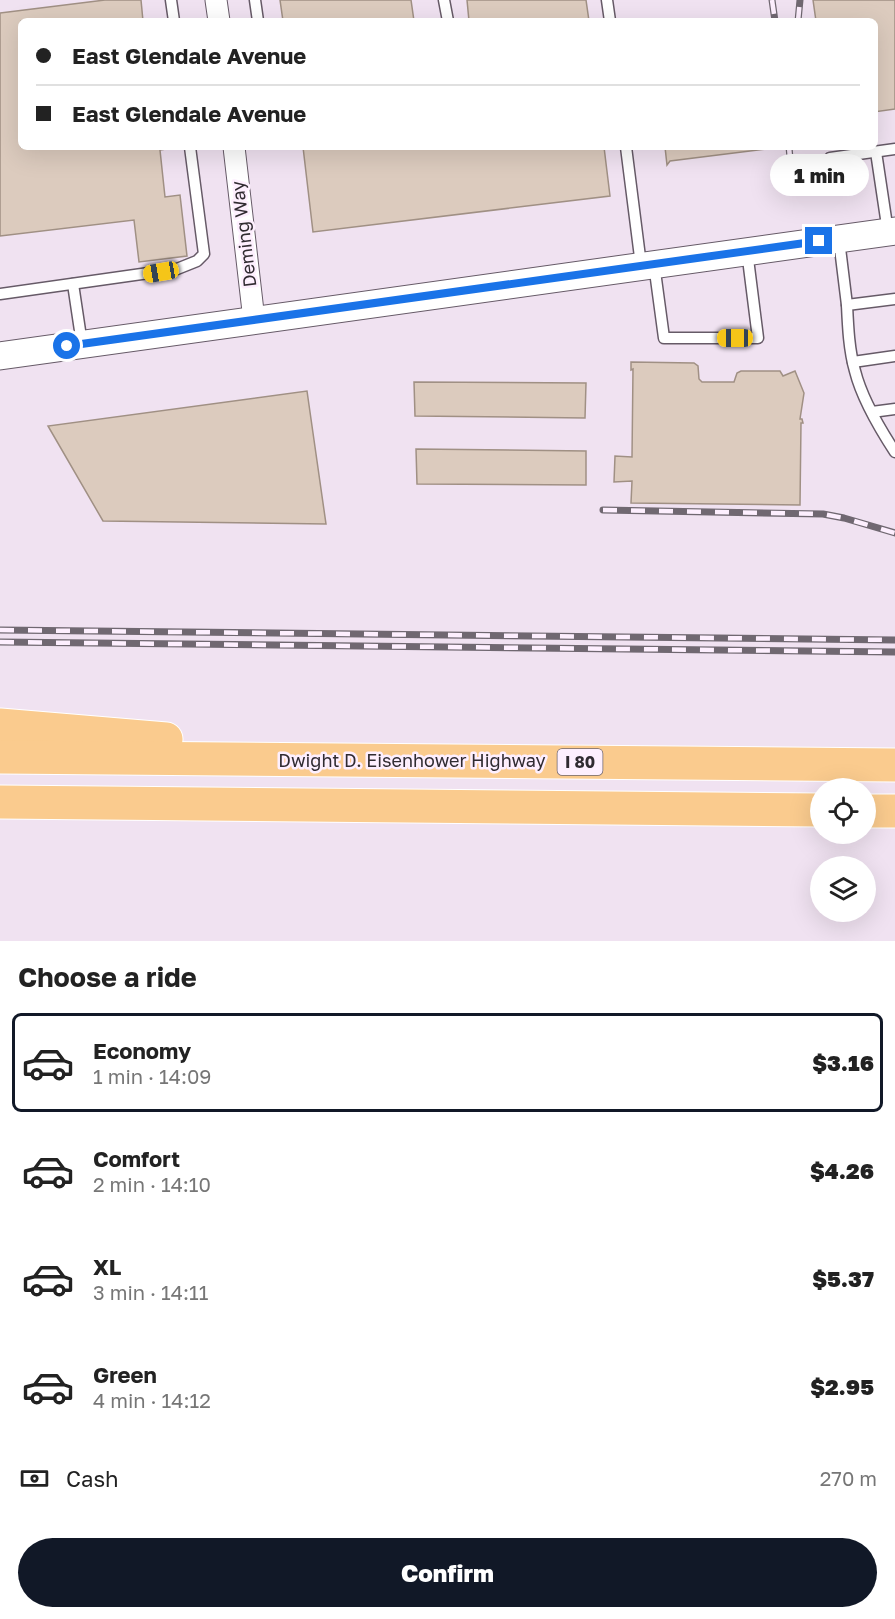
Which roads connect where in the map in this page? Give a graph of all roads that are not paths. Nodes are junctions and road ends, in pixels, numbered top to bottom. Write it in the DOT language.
graph roads {
  1 [pos="171,0"];
  2 [pos="216,0"];
  3 [pos="255,0"];
  4 [pos="444,0"];
  5 [pos="607,0"];
  6 [pos="174,18"];
  7 [pos="219,18"];
  8 [pos="258,18"];
  9 [pos="447,18"];
  10 [pos="609,18"];
  11 [pos="895,149"];
  12 [pos="190,150"];
  13 [pos="234,150"];
  14 [pos="627,150"];
  15 [pos="876,152"];
  16 [pos="830,158"];
  17 [pos="891,231"];
  18 [pos="839,238"];
  19 [pos="747,251"];
  20 [pos="647,264"];
  21 [pos="73,284"];
  22 [pos="0,294"];
  23 [pos="895,299"];
  24 [pos="847,305"];
  25 [pos="254,320"];
  26 [pos="82,344"];
  27 [pos="0,356"];
  28 [pos="895,356"];
  29 [pos="853,362"];
  30 [pos="895,409"];
  31 [pos="872,412"];
  32 [pos="895,452"];
  33 [pos="0,725"];
  34 [pos="0,757"];
  35 [pos="265,760"];
  36 [pos="895,765"];
  37 [pos="0,802"];
  38 [pos="271,805"];
  39 [pos="810,810"];
  40 [pos="876,811"];
  41 [pos="895,811"];
  42 [pos="0,822"];
  1 -- 6 [label="lane"];
  2 -- 7 [label="street"];
  3 -- 8 [label="lane"];
  4 -- 9 [label="lane"];
  5 -- 10 [label="lane"];
  11 -- 15 [label="lane"];
  12 -- 21 [label="lane"];
  13 -- 25 [label="street, Deming Way"];
  14 -- 20 [label="lane"];
  15 -- 16 [label="lane"];
  15 -- 17 [label="lane"];
  17 -- 18 [label="street"];
  18 -- 19 [label="street"];
  18 -- 24 [label="lane"];
  19 -- 20 [label="street"];
  19 -- 20 [label="lane"];
  20 -- 25 [label="street"];
  21 -- 22 [label="lane"];
  21 -- 26 [label="lane"];
  23 -- 24 [label="lane"];
  24 -- 29 [label="lane"];
  25 -- 26 [label="street"];
  26 -- 27 [label="street"];
  28 -- 29 [label="lane"];
  29 -- 31 [label="lane"];
  30 -- 31 [label="lane"];
  31 -- 32 [label="lane"];
  33 -- 35 [label="highway"];
  34 -- 35 [label="highway, Dwight D. Eisenhower Highway / I 80"];
  35 -- 36 [label="highway, Dwight D. Eisenhower Highway / I 80"];
  37 -- 38 [label="highway"];
  38 -- 39 [label="highway"];
  38 -- 42 [label="highway"];
  40 -- 41 [label="highway"];
}
